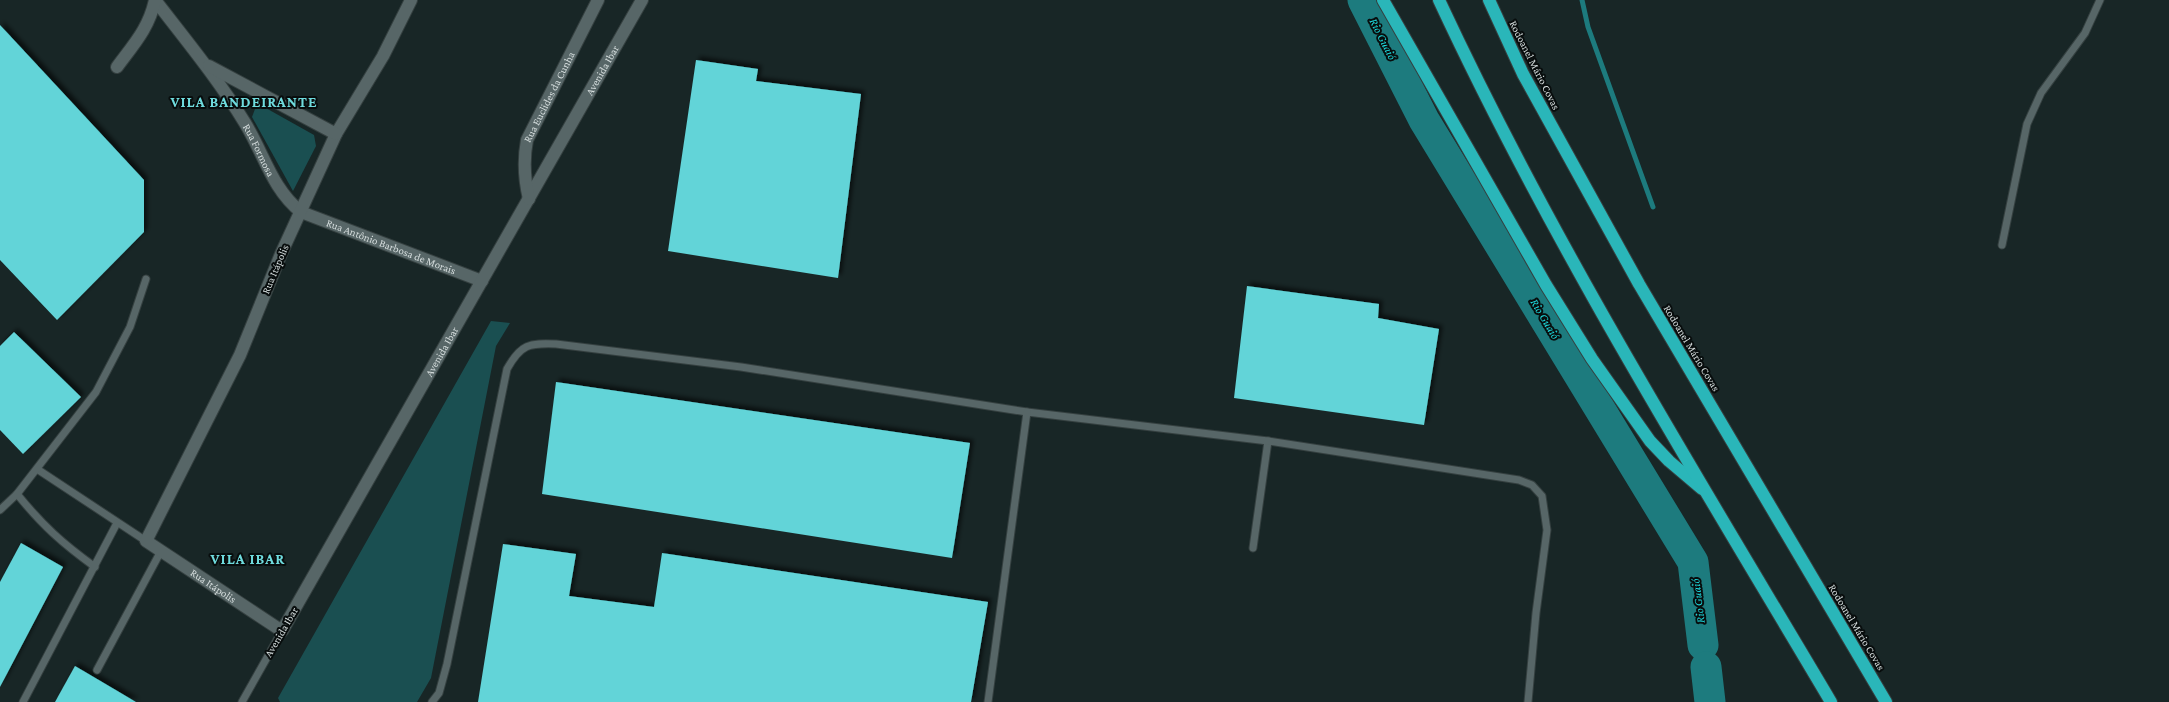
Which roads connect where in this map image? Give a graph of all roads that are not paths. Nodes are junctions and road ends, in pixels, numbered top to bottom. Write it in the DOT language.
graph roads {
  1 [pos="155,0"];
  2 [pos="411,0"];
  3 [pos="598,0"];
  4 [pos="641,0"];
  5 [pos="1383,0"];
  6 [pos="1438,0"];
  7 [pos="1489,0"];
  8 [pos="2100,0"];
  9 [pos="206,64"];
  10 [pos="117,67"];
  11 [pos="336,134"];
  12 [pos="529,199"];
  13 [pos="301,212"];
  14 [pos="2002,245"];
  15 [pos="146,279"];
  16 [pos="482,281"];
  17 [pos="1027,412"];
  18 [pos="1268,441"];
  19 [pos="37,469"];
  20 [pos="17,494"];
  21 [pos="1709,496"];
  22 [pos="0,510"];
  23 [pos="117,523"];
  24 [pos="146,541"];
  25 [pos="1253,548"];
  26 [pos="161,551"];
  27 [pos="95,567"];
  28 [pos="282,631"];
  29 [pos="97,670"];
  30 [pos="24,702"];
  31 [pos="242,702"];
  32 [pos="432,702"];
  33 [pos="988,702"];
  34 [pos="1528,702"];
  35 [pos="1831,702"];
  36 [pos="1886,702"];
  1 -- 9 [label="street, Rua Formosa"];
  1 -- 10 [label="street"];
  2 -- 11 [label="street, Rua Itápolis"];
  3 -- 12 [label="street, Rua Euclides da Cunha"];
  4 -- 12 [label="street, Avenida Ibar"];
  5 -- 21 [label="highway"];
  6 -- 21 [label="highway"];
  7 -- 36 [label="highway, Rodoanel Mário Covas"];
  8 -- 14 [label="lane"];
  9 -- 11 [label="street, Rua Formosa"];
  9 -- 13 [label="street, Rua Formosa"];
  11 -- 13 [label="street, Rua Itápolis"];
  12 -- 16 [label="street, Avenida Ibar"];
  13 -- 16 [label="street, Rua Antônio Barbosa de Morais"];
  13 -- 24 [label="street, Rua Itápolis"];
  15 -- 19 [label="lane"];
  16 -- 28 [label="street, Avenida Ibar"];
  17 -- 18 [label="lane"];
  17 -- 32 [label="lane"];
  17 -- 33 [label="lane"];
  18 -- 25 [label="lane"];
  18 -- 34 [label="lane"];
  19 -- 20 [label="lane"];
  19 -- 23 [label="lane, Rua Itápolis"];
  20 -- 22 [label="lane"];
  20 -- 27 [label="lane"];
  21 -- 35 [label="highway"];
  23 -- 24 [label="lane, Rua Itápolis"];
  23 -- 27 [label="lane"];
  24 -- 26 [label="street, Rua Itápolis"];
  26 -- 28 [label="street, Rua Itápolis"];
  26 -- 29 [label="lane"];
  27 -- 30 [label="lane"];
  28 -- 31 [label="lane, Avenida Ibar"];
}
